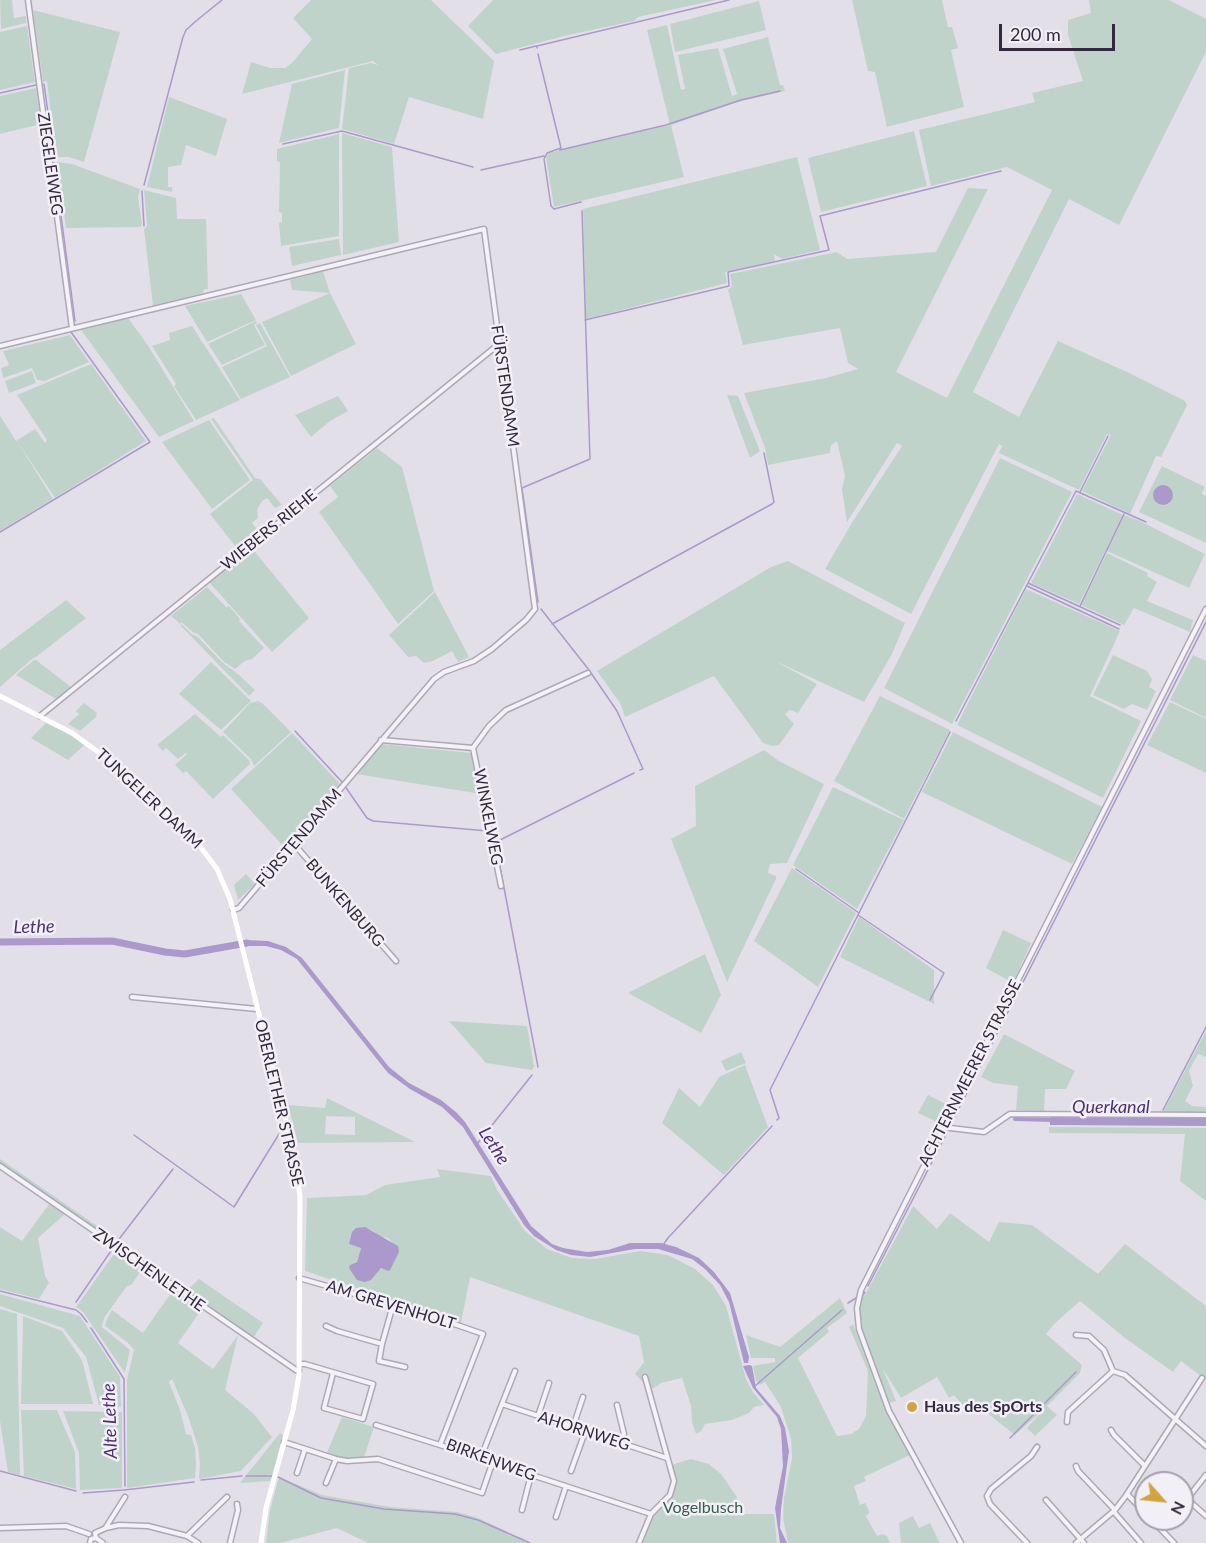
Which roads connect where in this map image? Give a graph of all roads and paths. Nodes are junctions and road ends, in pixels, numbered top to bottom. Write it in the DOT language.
graph roads {
  1 [pos="28,0"];
  2 [pos="72,328"];
  3 [pos="499,344"];
  4 [pos="0,346"];
  5 [pos="1206,609"];
  6 [pos="588,673"];
  7 [pos="0,696"];
  8 [pos="40,716"];
  9 [pos="380,740"];
  10 [pos="473,748"];
  11 [pos="294,844"];
  12 [pos="501,886"];
  13 [pos="233,910"];
  14 [pos="243,949"];
  15 [pos="396,961"];
  16 [pos="132,997"];
  17 [pos="257,1009"];
  18 [pos="1206,1115"];
  19 [pos="942,1127"];
  20 [pos="0,1166"];
  21 [pos="299,1278"];
  22 [pos="393,1305"];
  23 [pos="326,1326"];
  24 [pos="483,1334"];
  25 [pos="1076,1335"];
  26 [pos="382,1344"];
  27 [pos="405,1366"];
  28 [pos="299,1367"];
  29 [pos="515,1371"];
  30 [pos="1113,1371"];
  31 [pos="333,1373"];
  32 [pos="645,1377"];
  33 [pos="1202,1378"];
  34 [pos="549,1383"];
  35 [pos="583,1397"];
  36 [pos="502,1404"];
  37 [pos="617,1405"];
  38 [pos="538,1416"];
  39 [pos="1175,1419"];
  40 [pos="1068,1422"];
  41 [pos="376,1425"];
  42 [pos="573,1427"];
  43 [pos="1111,1430"];
  44 [pos="585,1432"];
  45 [pos="285,1438"];
  46 [pos="621,1443"];
  47 [pos="440,1445"];
  48 [pos="1206,1446"];
  49 [pos="1037,1447"];
  50 [pos="305,1449"];
  51 [pos="481,1457"];
  52 [pos="667,1458"];
  53 [pos="336,1459"];
  54 [pos="493,1461"];
  55 [pos="1076,1466"];
  56 [pos="1145,1466"];
  57 [pos="571,1471"];
  58 [pos="297,1473"];
  59 [pos="531,1475"];
  60 [pos="1206,1475"];
  61 [pos="326,1483"];
  62 [pos="566,1486"];
  63 [pos="1127,1494"];
  64 [pos="125,1497"];
  65 [pos="227,1497"];
  66 [pos="1046,1500"];
  67 [pos="1134,1501"];
  68 [pos="237,1504"];
  69 [pos="522,1510"];
  70 [pos="1114,1511"];
  71 [pos="651,1514"];
  72 [pos="1206,1516"];
  73 [pos="556,1517"];
  74 [pos="0,1527"];
  75 [pos="106,1528"];
  76 [pos="1162,1531"];
  77 [pos="187,1536"];
  78 [pos="92,1538"];
  79 [pos="1082,1541"];
  80 [pos="103,1543"];
  81 [pos="198,1543"];
  82 [pos="230,1543"];
  83 [pos="261,1543"];
  84 [pos="639,1543"];
  85 [pos="961,1543"];
  86 [pos="1027,1543"];
  87 [pos="1076,1543"];
  88 [pos="1141,1543"];
  89 [pos="1174,1543"];
  1 -- 2 [label="street, ZIEGELEIWEG"];
  2 -- 3 [label="street, FÜRSTENDAMM"];
  2 -- 4 [label="street, FÜRSTENDAMM"];
  3 -- 8 [label="street, WIEBERS RIEHE"];
  3 -- 9 [label="street, FÜRSTENDAMM"];
  5 -- 19 [label="street, ACHTERNMEERER STRASSE"];
  6 -- 10 [label="street, WINKELWEG"];
  7 -- 8 [label="street, TUNGELER DAMM"];
  8 -- 13 [label="street, TUNGELER DAMM"];
  9 -- 10 [label="street, WINKELWEG"];
  9 -- 11 [label="street, FÜRSTENDAMM"];
  10 -- 12 [label="street, WINKELWEG"];
  11 -- 13 [label="street, FÜRSTENDAMM"];
  11 -- 15 [label="street, BUNKENBURG"];
  13 -- 14 [label="street, TUNGELER DAMM"];
  14 -- 17 [label="street, OBERLETHER STRASSE"];
  16 -- 17 [label="street"];
  17 -- 21 [label="street, OBERLETHER STRASSE"];
  18 -- 19 [label="street"];
  19 -- 85 [label="street, ACHTERNMEERER STRASSE"];
  20 -- 28 [label="street, ZWISCHENLETHE"];
  21 -- 22 [label="street, AM GREVENHOLT"];
  21 -- 28 [label="street, OBERLETHER STRASSE"];
  22 -- 24 [label="street, AM GREVENHOLT"];
  22 -- 26 [label="street"];
  23 -- 26 [label="street"];
  24 -- 47 [label="street, BIRKENWEG"];
  25 -- 30 [label="street"];
  26 -- 27 [label="street"];
  28 -- 31 [label="street, ZWISCHENLETHE"];
  28 -- 45 [label="street, OBERLETHER STRASSE"];
  29 -- 36 [label="street"];
  30 -- 39 [label="street"];
  30 -- 40 [label="street"];
  31 -- 31 [label="street, ZWISCHENLETHE"];
  32 -- 52 [label="street"];
  33 -- 39 [label="street"];
  34 -- 38 [label="street"];
  35 -- 42 [label="street"];
  36 -- 38 [label="street, AHORNWEG"];
  36 -- 51 [label="street"];
  37 -- 46 [label="street"];
  38 -- 42 [label="street, AHORNWEG"];
  39 -- 48 [label="street"];
  39 -- 56 [label="street"];
  41 -- 47 [label="street"];
  42 -- 44 [label="street, AHORNWEG"];
  43 -- 56 [label="street"];
  44 -- 46 [label="street, AHORNWEG"];
  44 -- 57 [label="street"];
  45 -- 50 [label="street"];
  45 -- 83 [label="street, OBERLETHER STRASSE"];
  46 -- 52 [label="street, AHORNWEG"];
  47 -- 51 [label="street, BIRKENWEG"];
  49 -- 86 [label="street"];
  50 -- 53 [label="street"];
  50 -- 58 [label="street"];
  51 -- 54 [label="street, BIRKENWEG"];
  52 -- 71 [label="street"];
  53 -- 54 [label="street"];
  53 -- 61 [label="street"];
  54 -- 59 [label="street, BIRKENWEG"];
  55 -- 70 [label="street"];
  56 -- 63 [label="street"];
  59 -- 62 [label="street, BIRKENWEG"];
  59 -- 69 [label="street"];
  60 -- 72 [label="street"];
  62 -- 71 [label="street, BIRKENWEG"];
  62 -- 73 [label="street"];
  63 -- 67 [label="street"];
  63 -- 70 [label="street"];
  64 -- 75 [label="street"];
  65 -- 77 [label="street"];
  66 -- 79 [label="street"];
  68 -- 82 [label="street"];
  70 -- 79 [label="street"];
  70 -- 88 [label="street"];
  71 -- 84 [label="street"];
  74 -- 78 [label="street"];
  75 -- 77 [label="street"];
  75 -- 78 [label="street"];
  76 -- 89 [label="street"];
  77 -- 81 [label="street"];
  78 -- 80 [label="street"];
  79 -- 87 [label="street"];
}
